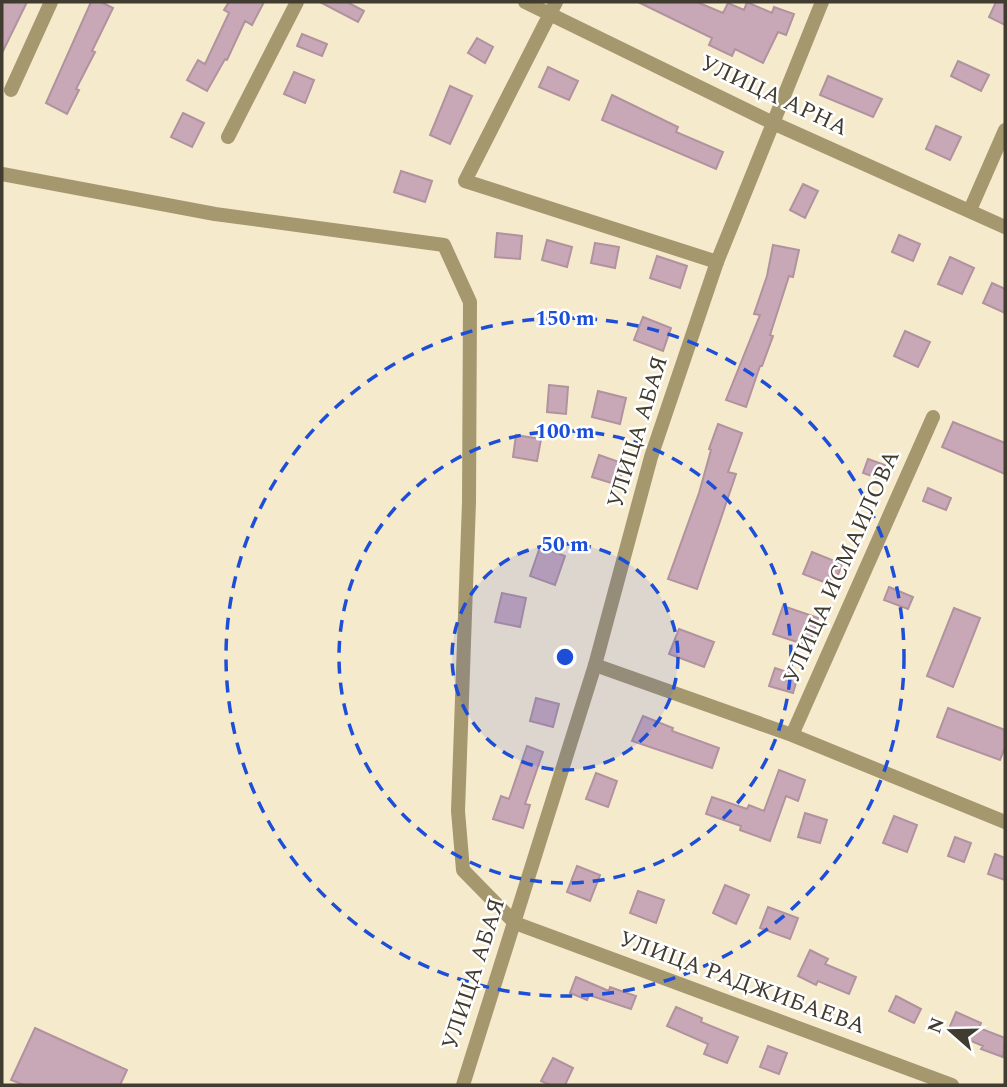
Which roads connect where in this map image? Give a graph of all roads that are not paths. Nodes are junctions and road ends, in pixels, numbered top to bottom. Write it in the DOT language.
graph roads {
  1 [pos="51,2"];
  2 [pos="297,2"];
  3 [pos="525,2"];
  4 [pos="822,2"];
  5 [pos="552,8"];
  6 [pos="11,90"];
  7 [pos="773,123"];
  8 [pos="1005,130"];
  9 [pos="228,137"];
  10 [pos="2,174"];
  11 [pos="970,210"];
  12 [pos="1005,227"];
  13 [pos="717,262"];
  14 [pos="933,417"];
  15 [pos="595,665"];
  16 [pos="792,735"];
  17 [pos="1005,822"];
  18 [pos="515,923"];
  19 [pos="465,1085"];
  20 [pos="952,1085"];
  1 -- 6 [label="street"];
  2 -- 9 [label="street"];
  3 -- 5 [label="street, УЛИЦА АРНА"];
  4 -- 7 [label="street, УЛИЦА АБАЯ"];
  5 -- 7 [label="street, УЛИЦА АРНА"];
  5 -- 13 [label="street"];
  7 -- 11 [label="street, УЛИЦА АРНА"];
  7 -- 13 [label="street, УЛИЦА АБАЯ"];
  8 -- 11 [label="street"];
  10 -- 18 [label="street"];
  11 -- 12 [label="street, УЛИЦА АРНА"];
  13 -- 15 [label="street, УЛИЦА АБАЯ"];
  14 -- 16 [label="street, УЛИЦА ИСМАИЛОВА"];
  15 -- 16 [label="street"];
  15 -- 18 [label="street, УЛИЦА АБАЯ"];
  16 -- 17 [label="street"];
  18 -- 19 [label="street, УЛИЦА АБАЯ"];
  18 -- 20 [label="street, УЛИЦА РАДЖИБАЕВА"];
}
